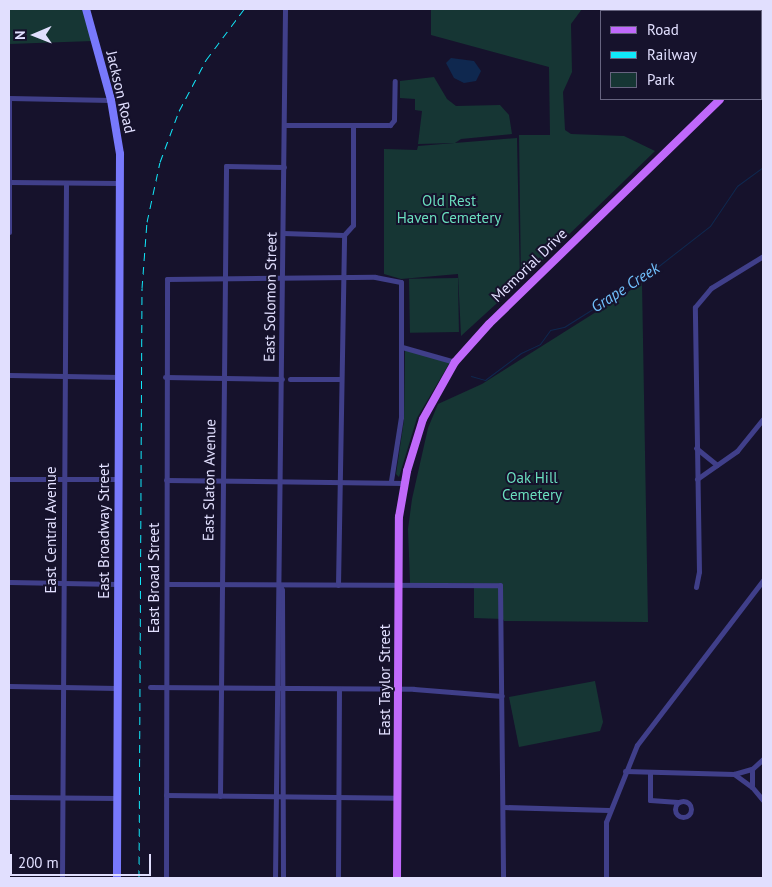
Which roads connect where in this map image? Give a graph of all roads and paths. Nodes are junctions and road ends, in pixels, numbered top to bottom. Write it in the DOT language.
graph roads {
  1 [pos="86,9"];
  2 [pos="285,9"];
  3 [pos="395,81"];
  4 [pos="9,98"];
  5 [pos="110,100"];
  6 [pos="719,100"];
  7 [pos="284,125"];
  8 [pos="353,126"];
  9 [pos="284,167"];
  10 [pos="9,182"];
  11 [pos="66,183"];
  12 [pos="120,183"];
  13 [pos="9,232"];
  14 [pos="284,233"];
  15 [pos="344,235"];
  16 [pos="762,260"];
  17 [pos="283,267"];
  18 [pos="224,278"];
  19 [pos="341,278"];
  20 [pos="283,279"];
  21 [pos="292,279"];
  22 [pos="402,347"];
  23 [pos="455,362"];
  24 [pos="9,374"];
  25 [pos="64,376"];
  26 [pos="120,377"];
  27 [pos="165,377"];
  28 [pos="223,378"];
  29 [pos="282,379"];
  30 [pos="290,379"];
  31 [pos="341,379"];
  32 [pos="763,418"];
  33 [pos="696,447"];
  34 [pos="717,465"];
  35 [pos="9,479"];
  36 [pos="63,479"];
  37 [pos="118,479"];
  38 [pos="697,479"];
  39 [pos="166,480"];
  40 [pos="223,480"];
  41 [pos="282,481"];
  42 [pos="340,481"];
  43 [pos="391,481"];
  44 [pos="404,483"];
  45 [pos="763,580"];
  46 [pos="9,582"];
  47 [pos="63,583"];
  48 [pos="118,584"];
  49 [pos="167,584"];
  50 [pos="220,584"];
  51 [pos="280,585"];
  52 [pos="338,585"];
  53 [pos="399,585"];
  54 [pos="696,587"];
  55 [pos="9,686"];
  56 [pos="63,687"];
  57 [pos="117,688"];
  58 [pos="150,688"];
  59 [pos="167,688"];
  60 [pos="339,688"];
  61 [pos="221,689"];
  62 [pos="276,689"];
  63 [pos="283,689"];
  64 [pos="399,689"];
  65 [pos="502,696"];
  66 [pos="763,759"];
  67 [pos="752,769"];
  68 [pos="625,771"];
  69 [pos="650,772"];
  70 [pos="734,774"];
  71 [pos="752,787"];
  72 [pos="166,795"];
  73 [pos="220,796"];
  74 [pos="9,797"];
  75 [pos="63,798"];
  76 [pos="117,798"];
  77 [pos="276,798"];
  78 [pos="283,798"];
  79 [pos="338,798"];
  80 [pos="397,798"];
  81 [pos="763,800"];
  82 [pos="678,802"];
  83 [pos="503,808"];
  84 [pos="609,810"];
  85 [pos="62,878"];
  86 [pos="117,878"];
  87 [pos="166,878"];
  88 [pos="275,878"];
  89 [pos="283,878"];
  90 [pos="338,878"];
  91 [pos="397,878"];
  92 [pos="503,878"];
  93 [pos="606,878"];
  1 -- 5 [label="main road, Jackson Road"];
  2 -- 7 [label="street, East Solomon Street"];
  3 -- 8 [label="street"];
  4 -- 5 [label="street"];
  4 -- 10 [label="street"];
  5 -- 12 [label="main road, Jackson Road"];
  6 -- 23 [label="main road, Memorial Drive"];
  7 -- 8 [label="street"];
  7 -- 9 [label="street, East Solomon Street"];
  8 -- 15 [label="street"];
  9 -- 14 [label="street, East Solomon Street"];
  9 -- 18 [label="street, East Slaton Avenue"];
  10 -- 11 [label="street"];
  10 -- 13 [label="street"];
  11 -- 12 [label="street"];
  11 -- 25 [label="street, East Central Avenue"];
  12 -- 26 [label="main road, East Broadway Street"];
  14 -- 15 [label="street"];
  14 -- 17 [label="street, East Solomon Street"];
  15 -- 19 [label="street"];
  16 -- 33 [label="street"];
  17 -- 20 [label="street, East Solomon Street"];
  17 -- 21 [label="street"];
  18 -- 20 [label="street"];
  18 -- 27 [label="street, East Broad Street"];
  18 -- 28 [label="street, East Slaton Avenue"];
  19 -- 21 [label="street"];
  19 -- 22 [label="street"];
  19 -- 31 [label="street"];
  20 -- 21 [label="street"];
  20 -- 29 [label="street, East Solomon Street"];
  22 -- 23 [label="street"];
  22 -- 43 [label="street"];
  23 -- 44 [label="main road, Memorial Drive"];
  24 -- 25 [label="street"];
  25 -- 26 [label="street"];
  25 -- 36 [label="street, East Central Avenue"];
  26 -- 37 [label="main road, East Broadway Street"];
  27 -- 28 [label="street"];
  27 -- 39 [label="street, East Broad Street"];
  28 -- 29 [label="street"];
  28 -- 40 [label="street, East Slaton Avenue"];
  29 -- 41 [label="street, East Solomon Street"];
  30 -- 31 [label="street"];
  31 -- 42 [label="street"];
  32 -- 34 [label="street"];
  33 -- 34 [label="street"];
  33 -- 38 [label="street"];
  34 -- 38 [label="street"];
  35 -- 36 [label="street"];
  36 -- 37 [label="street"];
  36 -- 47 [label="street, East Central Avenue"];
  37 -- 48 [label="main road, East Broadway Street"];
  38 -- 54 [label="street"];
  39 -- 40 [label="street"];
  39 -- 49 [label="street, East Broad Street"];
  40 -- 41 [label="street"];
  40 -- 50 [label="street, East Slaton Avenue"];
  41 -- 42 [label="street"];
  41 -- 51 [label="street, East Solomon Street"];
  42 -- 43 [label="street"];
  42 -- 52 [label="street"];
  43 -- 44 [label="street"];
  44 -- 53 [label="main road, East Taylor Street"];
  45 -- 68 [label="street"];
  46 -- 47 [label="street"];
  47 -- 48 [label="street"];
  47 -- 56 [label="street, East Central Avenue"];
  48 -- 57 [label="main road, East Broadway Street"];
  49 -- 50 [label="street"];
  49 -- 59 [label="street, East Broad Street"];
  50 -- 51 [label="street"];
  50 -- 61 [label="street, East Slaton Avenue"];
  51 -- 52 [label="street"];
  51 -- 62 [label="street, East Solomon Street"];
  51 -- 63 [label="street, East Solomon Street"];
  52 -- 53 [label="street"];
  53 -- 64 [label="main road, East Taylor Street"];
  53 -- 65 [label="street"];
  55 -- 56 [label="street"];
  56 -- 57 [label="street"];
  56 -- 75 [label="street, East Central Avenue"];
  57 -- 76 [label="main road, East Broadway Street"];
  58 -- 59 [label="street"];
  59 -- 61 [label="street"];
  59 -- 72 [label="street, East Broad Street"];
  60 -- 63 [label="street"];
  60 -- 64 [label="street"];
  60 -- 79 [label="street"];
  61 -- 62 [label="street"];
  61 -- 73 [label="street, East Slaton Avenue"];
  62 -- 63 [label="street"];
  62 -- 77 [label="street, East Solomon Street"];
  63 -- 78 [label="street, East Solomon Street"];
  64 -- 65 [label="street"];
  64 -- 80 [label="main road, East Taylor Street"];
  65 -- 83 [label="street"];
  66 -- 67 [label="street"];
  67 -- 70 [label="street"];
  67 -- 71 [label="street"];
  68 -- 69 [label="street"];
  68 -- 84 [label="street"];
  69 -- 70 [label="street"];
  69 -- 82 [label="street"];
  70 -- 71 [label="street"];
  71 -- 81 [label="street"];
  72 -- 73 [label="street"];
  72 -- 87 [label="street, East Broad Street"];
  73 -- 77 [label="street"];
  74 -- 75 [label="street"];
  75 -- 76 [label="street"];
  75 -- 85 [label="street, East Central Avenue"];
  76 -- 86 [label="main road, East Broadway Street"];
  77 -- 78 [label="street"];
  77 -- 88 [label="street, East Solomon Street"];
  78 -- 79 [label="street"];
  78 -- 89 [label="street, East Solomon Street"];
  79 -- 80 [label="street"];
  79 -- 90 [label="street"];
  80 -- 91 [label="main road, East Taylor Street"];
  83 -- 84 [label="street"];
  83 -- 92 [label="street"];
  84 -- 93 [label="street"];
}
